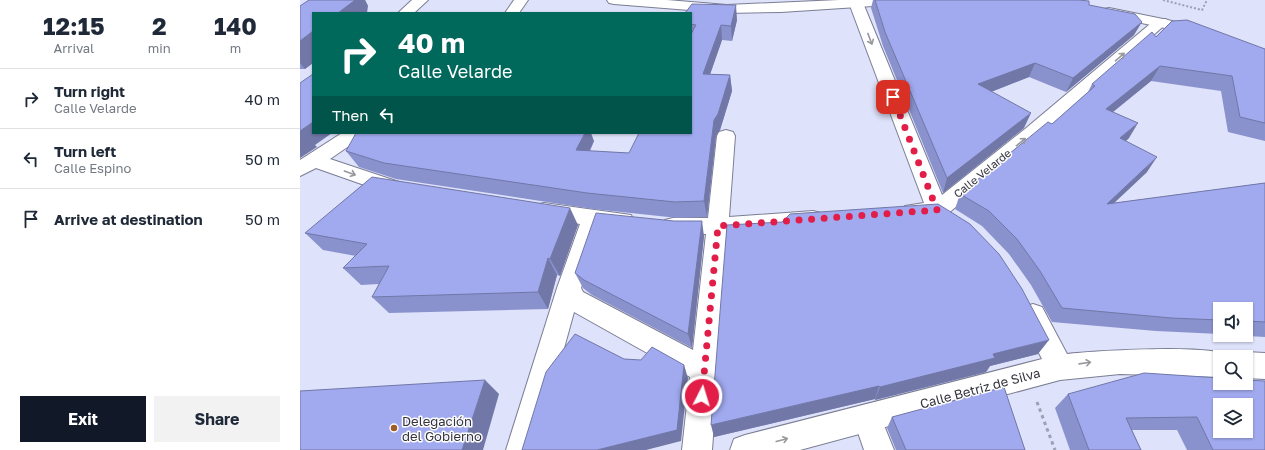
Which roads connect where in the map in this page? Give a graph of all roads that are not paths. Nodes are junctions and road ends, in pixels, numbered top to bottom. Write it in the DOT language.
graph roads {
  1 [pos="421,0"];
  2 [pos="521,0"];
  3 [pos="614,0"];
  4 [pos="904,0"];
  5 [pos="856,3"];
  6 [pos="1095,9"];
  7 [pos="406,12"];
  8 [pos="513,12"];
  9 [pos="1161,22"];
  10 [pos="1213,38"];
  11 [pos="353,134"];
  12 [pos="726,136"];
  13 [pos="306,164"];
  14 [pos="421,192"];
  15 [pos="522,208"];
  16 [pos="890,214"];
  17 [pos="946,216"];
  18 [pos="593,218"];
  19 [pos="835,218"];
  20 [pos="718,226"];
  21 [pos="569,288"];
  22 [pos="1023,295"];
  23 [pos="1213,364"];
  24 [pos="1253,365"];
  25 [pos="1265,366"];
  26 [pos="1060,367"];
  27 [pos="704,370"];
  28 [pos="867,418"];
  29 [pos="521,450"];
  30 [pos="697,450"];
  31 [pos="745,450"];
  32 [pos="879,450"];
  1 -- 7 [label="street"];
  2 -- 8 [label="street"];
  3 -- 5 [label="street"];
  4 -- 5 [label="street"];
  5 -- 17 [label="street, one-way"];
  6 -- 9 [label="street"];
  9 -- 10 [label="street"];
  17 -- 9 [label="street, Calle Velarde, one-way"];
  11 -- 13 [label="street"];
  12 -- 20 [label="street"];
  13 -- 14 [label="street, one-way"];
  15 -- 18 [label="street"];
  16 -- 17 [label="street"];
  18 -- 20 [label="street"];
  18 -- 21 [label="street"];
  19 -- 20 [label="street"];
  20 -- 27 [label="street"];
  21 -- 27 [label="street"];
  21 -- 29 [label="street"];
  22 -- 26 [label="street"];
  26 -- 23 [label="street, Calle Betriz de Silva, one-way"];
  24 -- 25 [label="street"];
  26 -- 28 [label="street, Calle Betriz de Silva"];
  27 -- 30 [label="street"];
  31 -- 28 [label="street, Calle Betriz de Silva, one-way"];
  28 -- 32 [label="street"];
}
